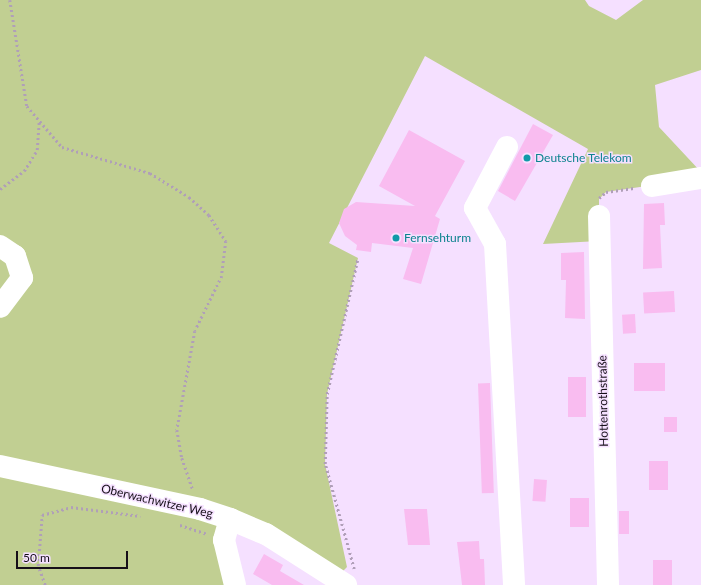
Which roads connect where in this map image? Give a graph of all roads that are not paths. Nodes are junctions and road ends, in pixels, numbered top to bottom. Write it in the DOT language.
graph roads {
  1 [pos="507,147"];
  2 [pos="701,178"];
  3 [pos="652,186"];
  4 [pos="599,207"];
  5 [pos="0,246"];
  6 [pos="0,307"];
  7 [pos="0,466"];
  8 [pos="230,519"];
  9 [pos="351,581"];
  10 [pos="235,585"];
  11 [pos="514,585"];
  12 [pos="608,585"];
  1 -- 11 [label="street"];
  2 -- 3 [label="street"];
  4 -- 12 [label="street, Hottenrothstraße"];
  5 -- 6 [label="street"];
  7 -- 8 [label="street, Oberwachwitzer Weg"];
  8 -- 9 [label="street, Oberwachwitzer Weg"];
  8 -- 10 [label="street"];
}
